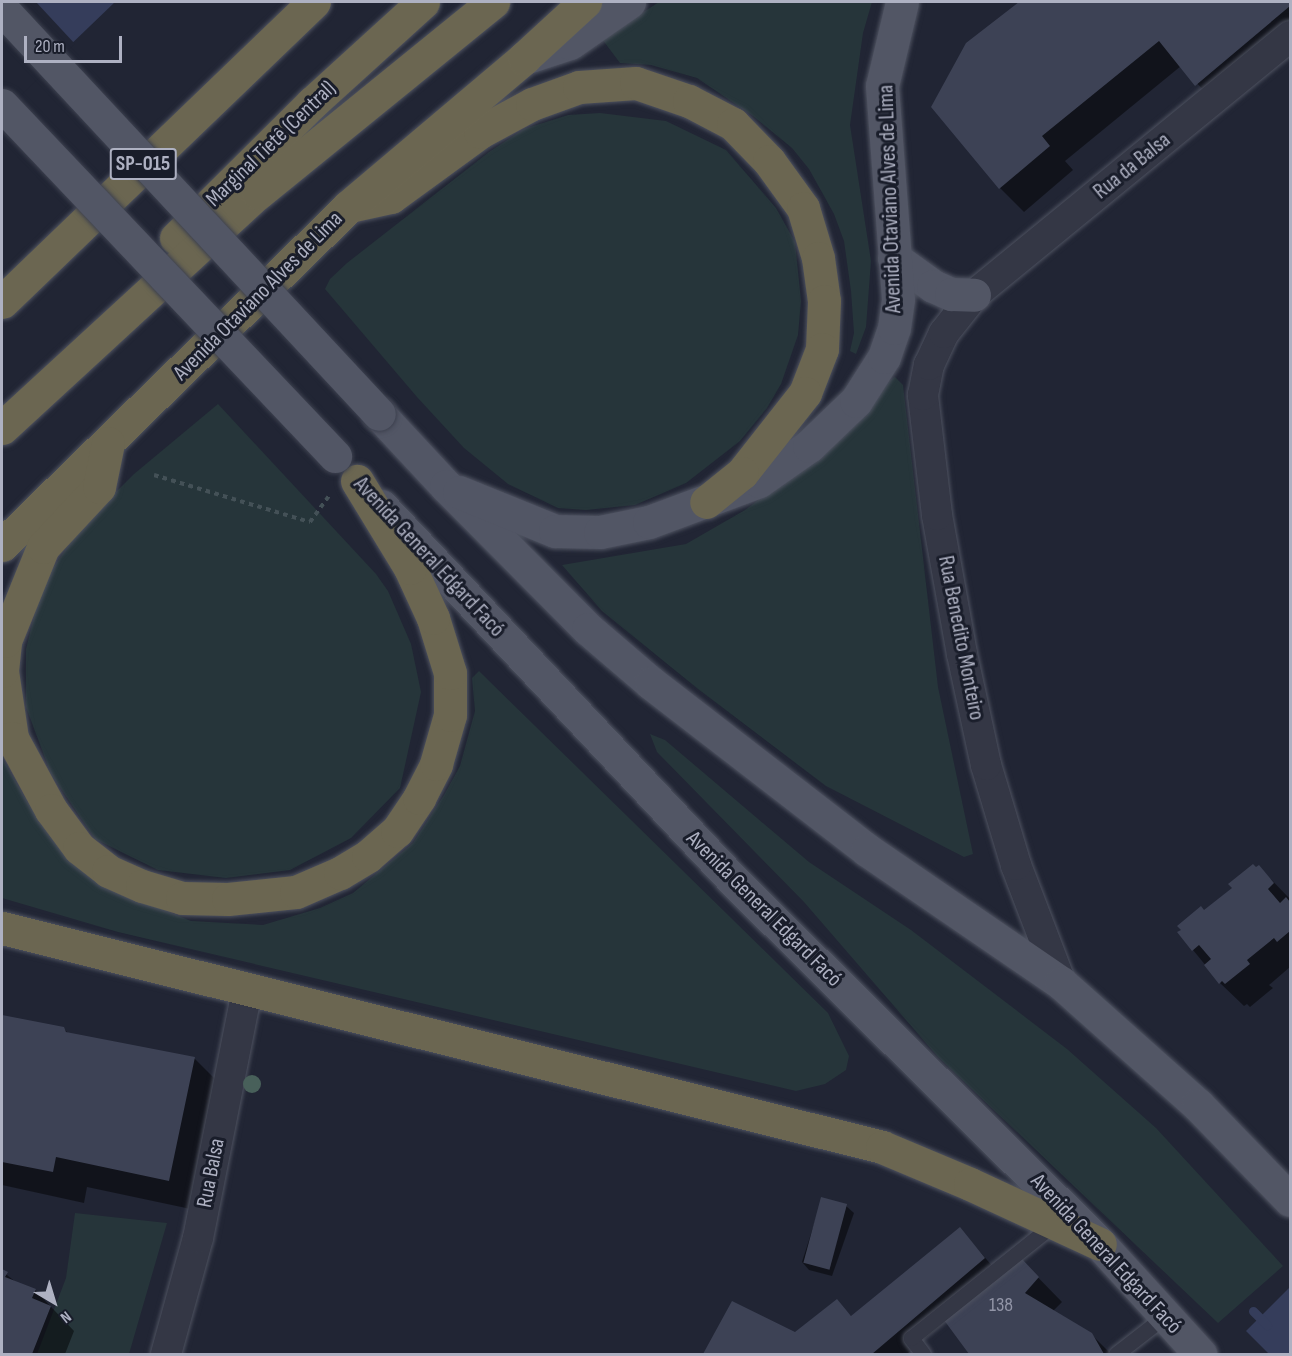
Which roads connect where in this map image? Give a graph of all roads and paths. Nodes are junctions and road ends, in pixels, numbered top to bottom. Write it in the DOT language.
graph roads {
  1 [pos="314,2"];
  2 [pos="423,2"];
  3 [pos="493,2"];
  4 [pos="585,2"];
  5 [pos="629,2"];
  6 [pos="902,2"];
  7 [pos="2,9"];
  8 [pos="1290,36"];
  9 [pos="524,58"];
  10 [pos="2,105"];
  11 [pos="349,206"];
  12 [pos="894,258"];
  13 [pos="974,295"];
  14 [pos="2,302"];
  15 [pos="66,366"];
  16 [pos="2,428"];
  17 [pos="108,443"];
  18 [pos="154,475"];
  19 [pos="357,481"];
  20 [pos="446,486"];
  21 [pos="706,502"];
  22 [pos="310,522"];
  23 [pos="2,545"];
  24 [pos="2,671"];
  25 [pos="2,928"];
  26 [pos="1061,983"];
  27 [pos="247,990"];
  28 [pos="1290,1200"];
  29 [pos="1055,1223"];
  30 [pos="1100,1244"];
  31 [pos="1165,1316"];
  32 [pos="165,1354"];
  33 [pos="924,1354"];
  34 [pos="1116,1354"];
  35 [pos="1200,1354"];
  1 -- 14 [label="highway, SP-015"];
  2 -- 15 [label="highway, Marginal Tietê (Central)"];
  3 -- 15 [label="highway"];
  4 -- 9 [label="highway, Avenida Otaviano Alves de Lima"];
  5 -- 9 [label="main road, Avenida Otaviano Alves de Lima"];
  6 -- 12 [label="main road, Avenida Otaviano Alves de Lima"];
  7 -- 20 [label="main road, bridge"];
  8 -- 13 [label="street, Rua da Balsa"];
  9 -- 11 [label="highway, Avenida Otaviano Alves de Lima"];
  10 -- 19 [label="main road, Avenida General Edgard Facó, bridge"];
  11 -- 17 [label="highway, Avenida Otaviano Alves de Lima"];
  11 -- 21 [label="highway"];
  12 -- 13 [label="main road"];
  12 -- 21 [label="main road, Avenida Otaviano Alves de Lima"];
  13 -- 26 [label="street, Rua Benedito Monteiro"];
  15 -- 16 [label="highway"];
  17 -- 23 [label="highway, Avenida Otaviano Alves de Lima"];
  17 -- 24 [label="highway"];
  18 -- 22 [label="path"];
  19 -- 24 [label="highway"];
  19 -- 30 [label="main road, Avenida General Edgard Facó"];
  20 -- 21 [label="main road, Avenida Otaviano Alves de Lima"];
  20 -- 26 [label="main road"];
  25 -- 27 [label="highway"];
  26 -- 28 [label="main road"];
  27 -- 29 [label="highway"];
  27 -- 32 [label="street, Rua Balsa"];
  29 -- 30 [label="highway"];
  29 -- 33 [label="lane"];
  30 -- 31 [label="main road, Avenida General Edgard Facó"];
  31 -- 34 [label="lane"];
  31 -- 35 [label="main road, Avenida General Edgard Facó"];
}
